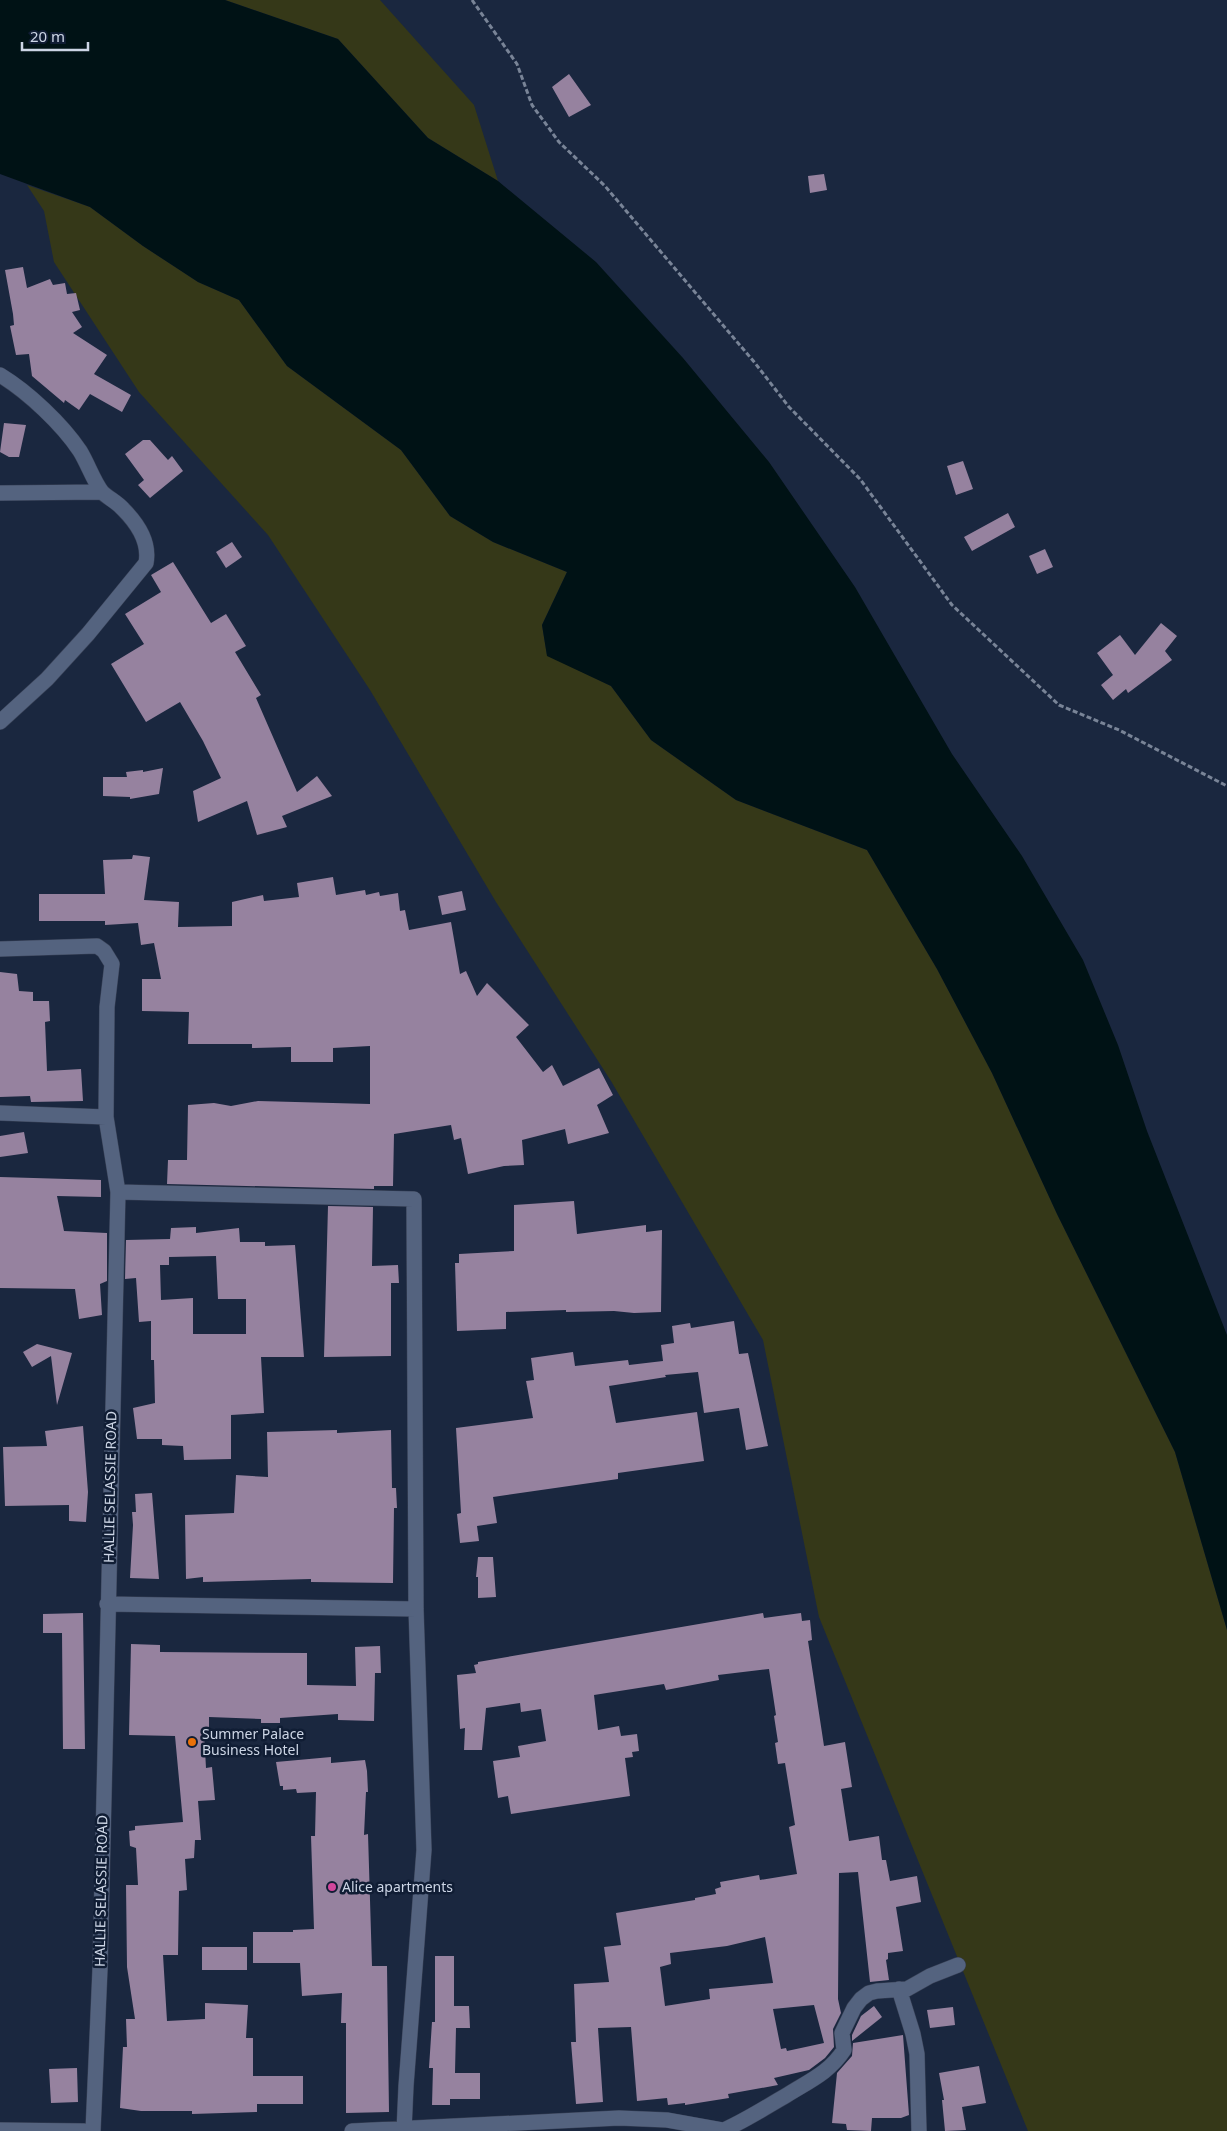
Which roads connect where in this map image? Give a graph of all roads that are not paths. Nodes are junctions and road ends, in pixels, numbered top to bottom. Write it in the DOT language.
graph roads {
  1 [pos="0,375"];
  2 [pos="102,492"];
  3 [pos="0,493"];
  4 [pos="0,722"];
  5 [pos="0,949"];
  6 [pos="0,1113"];
  7 [pos="106,1117"];
  8 [pos="118,1192"];
  9 [pos="107,1604"];
  10 [pos="416,1609"];
  11 [pos="958,1965"];
  12 [pos="899,1989"];
  13 [pos="0,2130"];
  14 [pos="404,2130"];
  15 [pos="727,2130"];
  16 [pos="84,2131"];
  17 [pos="93,2131"];
  18 [pos="352,2131"];
  19 [pos="919,2131"];
  1 -- 2 [label="street"];
  2 -- 3 [label="street"];
  2 -- 4 [label="street"];
  5 -- 7 [label="street, HALLIE SELASSIE ROAD"];
  6 -- 7 [label="street"];
  7 -- 8 [label="street, HALLIE SELASSIE ROAD"];
  8 -- 9 [label="street, HALLIE SELASSIE ROAD"];
  8 -- 10 [label="street"];
  9 -- 10 [label="street"];
  9 -- 17 [label="street, HALLIE SELASSIE ROAD"];
  10 -- 14 [label="street"];
  11 -- 12 [label="street"];
  12 -- 15 [label="street"];
  12 -- 19 [label="street"];
  13 -- 16 [label="street"];
  14 -- 15 [label="street"];
  14 -- 18 [label="street"];
}
